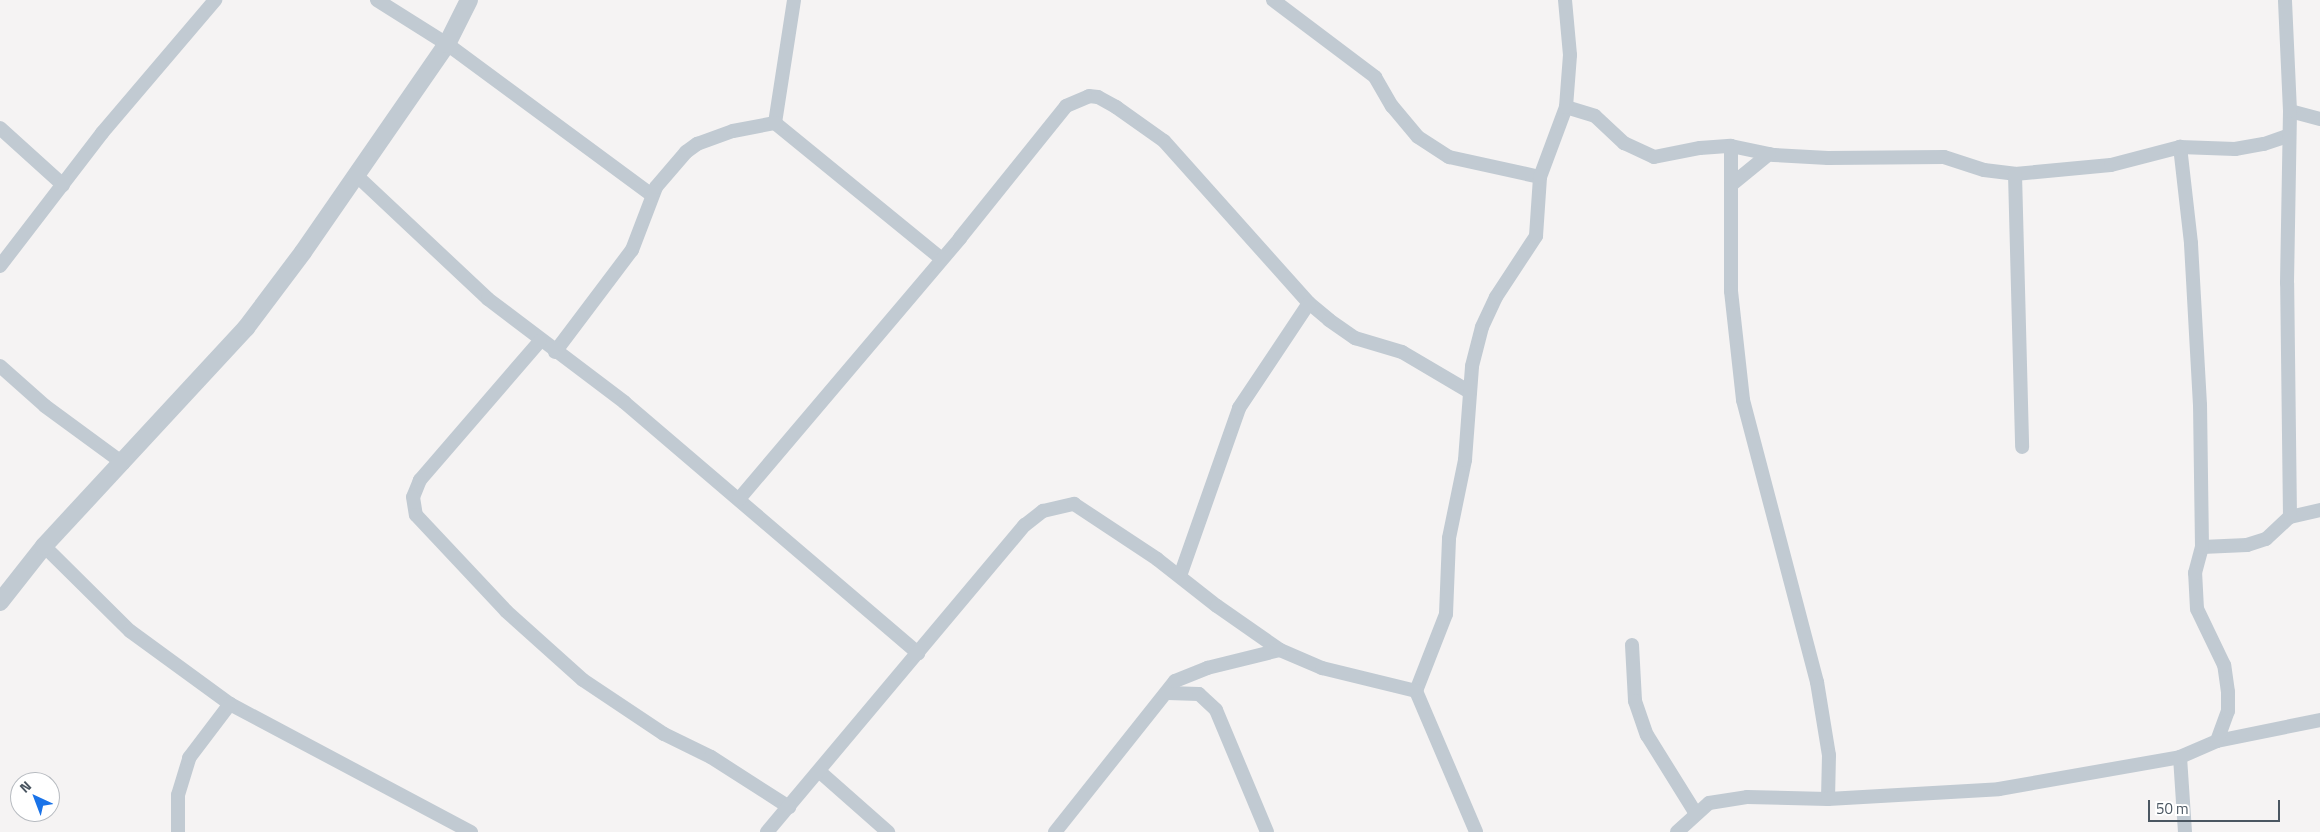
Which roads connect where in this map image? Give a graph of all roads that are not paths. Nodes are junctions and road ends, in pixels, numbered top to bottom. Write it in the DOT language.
graph roads {
  1 [pos="215,0"];
  2 [pos="377,0"];
  3 [pos="469,0"];
  4 [pos="794,0"];
  5 [pos="1273,0"];
  6 [pos="1565,0"];
  7 [pos="2285,0"];
  8 [pos="447,44"];
  9 [pos="1566,107"];
  10 [pos="2290,111"];
  11 [pos="2320,119"];
  12 [pos="775,123"];
  13 [pos="0,128"];
  14 [pos="2288,136"];
  15 [pos="1731,146"];
  16 [pos="2180,146"];
  17 [pos="1769,154"];
  18 [pos="2015,174"];
  19 [pos="356,175"];
  20 [pos="1540,177"];
  21 [pos="63,185"];
  22 [pos="1731,185"];
  23 [pos="652,195"];
  24 [pos="942,259"];
  25 [pos="0,266"];
  26 [pos="1308,303"];
  27 [pos="540,342"];
  28 [pos="555,352"];
  29 [pos="0,366"];
  30 [pos="1470,392"];
  31 [pos="2022,448"];
  32 [pos="123,463"];
  33 [pos="739,500"];
  34 [pos="2320,510"];
  35 [pos="2290,517"];
  36 [pos="44,546"];
  37 [pos="2202,547"];
  38 [pos="1180,576"];
  39 [pos="0,602"];
  40 [pos="1632,645"];
  41 [pos="1280,650"];
  42 [pos="918,653"];
  43 [pos="1416,691"];
  44 [pos="1168,693"];
  45 [pos="230,704"];
  46 [pos="2320,720"];
  47 [pos="2217,741"];
  48 [pos="2180,757"];
  49 [pos="820,772"];
  50 [pos="1828,799"];
  51 [pos="790,807"];
  52 [pos="1694,812"];
  53 [pos="178,832"];
  54 [pos="471,832"];
  55 [pos="767,832"];
  56 [pos="888,832"];
  57 [pos="1055,832"];
  58 [pos="1267,832"];
  59 [pos="1476,832"];
  60 [pos="1677,832"];
  61 [pos="2185,832"];
  1 -- 21 [label="street"];
  2 -- 8 [label="street"];
  3 -- 8 [label="street"];
  4 -- 12 [label="street"];
  5 -- 20 [label="street"];
  6 -- 9 [label="street"];
  7 -- 10 [label="street"];
  8 -- 19 [label="street"];
  8 -- 23 [label="street"];
  9 -- 15 [label="street"];
  9 -- 20 [label="street"];
  10 -- 11 [label="street"];
  10 -- 14 [label="street"];
  12 -- 23 [label="street"];
  12 -- 24 [label="street"];
  13 -- 21 [label="street"];
  14 -- 16 [label="street"];
  14 -- 35 [label="street"];
  15 -- 17 [label="street"];
  15 -- 22 [label="street"];
  16 -- 18 [label="street"];
  16 -- 37 [label="street"];
  17 -- 18 [label="street"];
  17 -- 22 [label="street"];
  18 -- 31 [label="street"];
  19 -- 27 [label="street"];
  19 -- 32 [label="street"];
  20 -- 30 [label="street"];
  21 -- 25 [label="street"];
  22 -- 50 [label="street"];
  23 -- 28 [label="street"];
  24 -- 26 [label="street"];
  24 -- 33 [label="street"];
  26 -- 30 [label="street"];
  26 -- 38 [label="street"];
  27 -- 28 [label="street"];
  27 -- 51 [label="street"];
  28 -- 33 [label="street"];
  29 -- 32 [label="street"];
  30 -- 43 [label="street"];
  32 -- 36 [label="street"];
  33 -- 42 [label="street"];
  34 -- 35 [label="street"];
  35 -- 37 [label="street"];
  36 -- 39 [label="street"];
  36 -- 45 [label="street"];
  37 -- 47 [label="street"];
  38 -- 41 [label="street"];
  38 -- 42 [label="street"];
  40 -- 52 [label="street"];
  41 -- 43 [label="street"];
  41 -- 44 [label="street"];
  42 -- 49 [label="street"];
  43 -- 59 [label="street"];
  44 -- 57 [label="street"];
  44 -- 58 [label="street"];
  45 -- 53 [label="street"];
  45 -- 54 [label="street"];
  46 -- 47 [label="street"];
  47 -- 48 [label="street"];
  48 -- 50 [label="street"];
  48 -- 61 [label="street"];
  49 -- 51 [label="street"];
  49 -- 56 [label="street"];
  50 -- 52 [label="street"];
  51 -- 55 [label="street"];
  52 -- 60 [label="street"];
}
